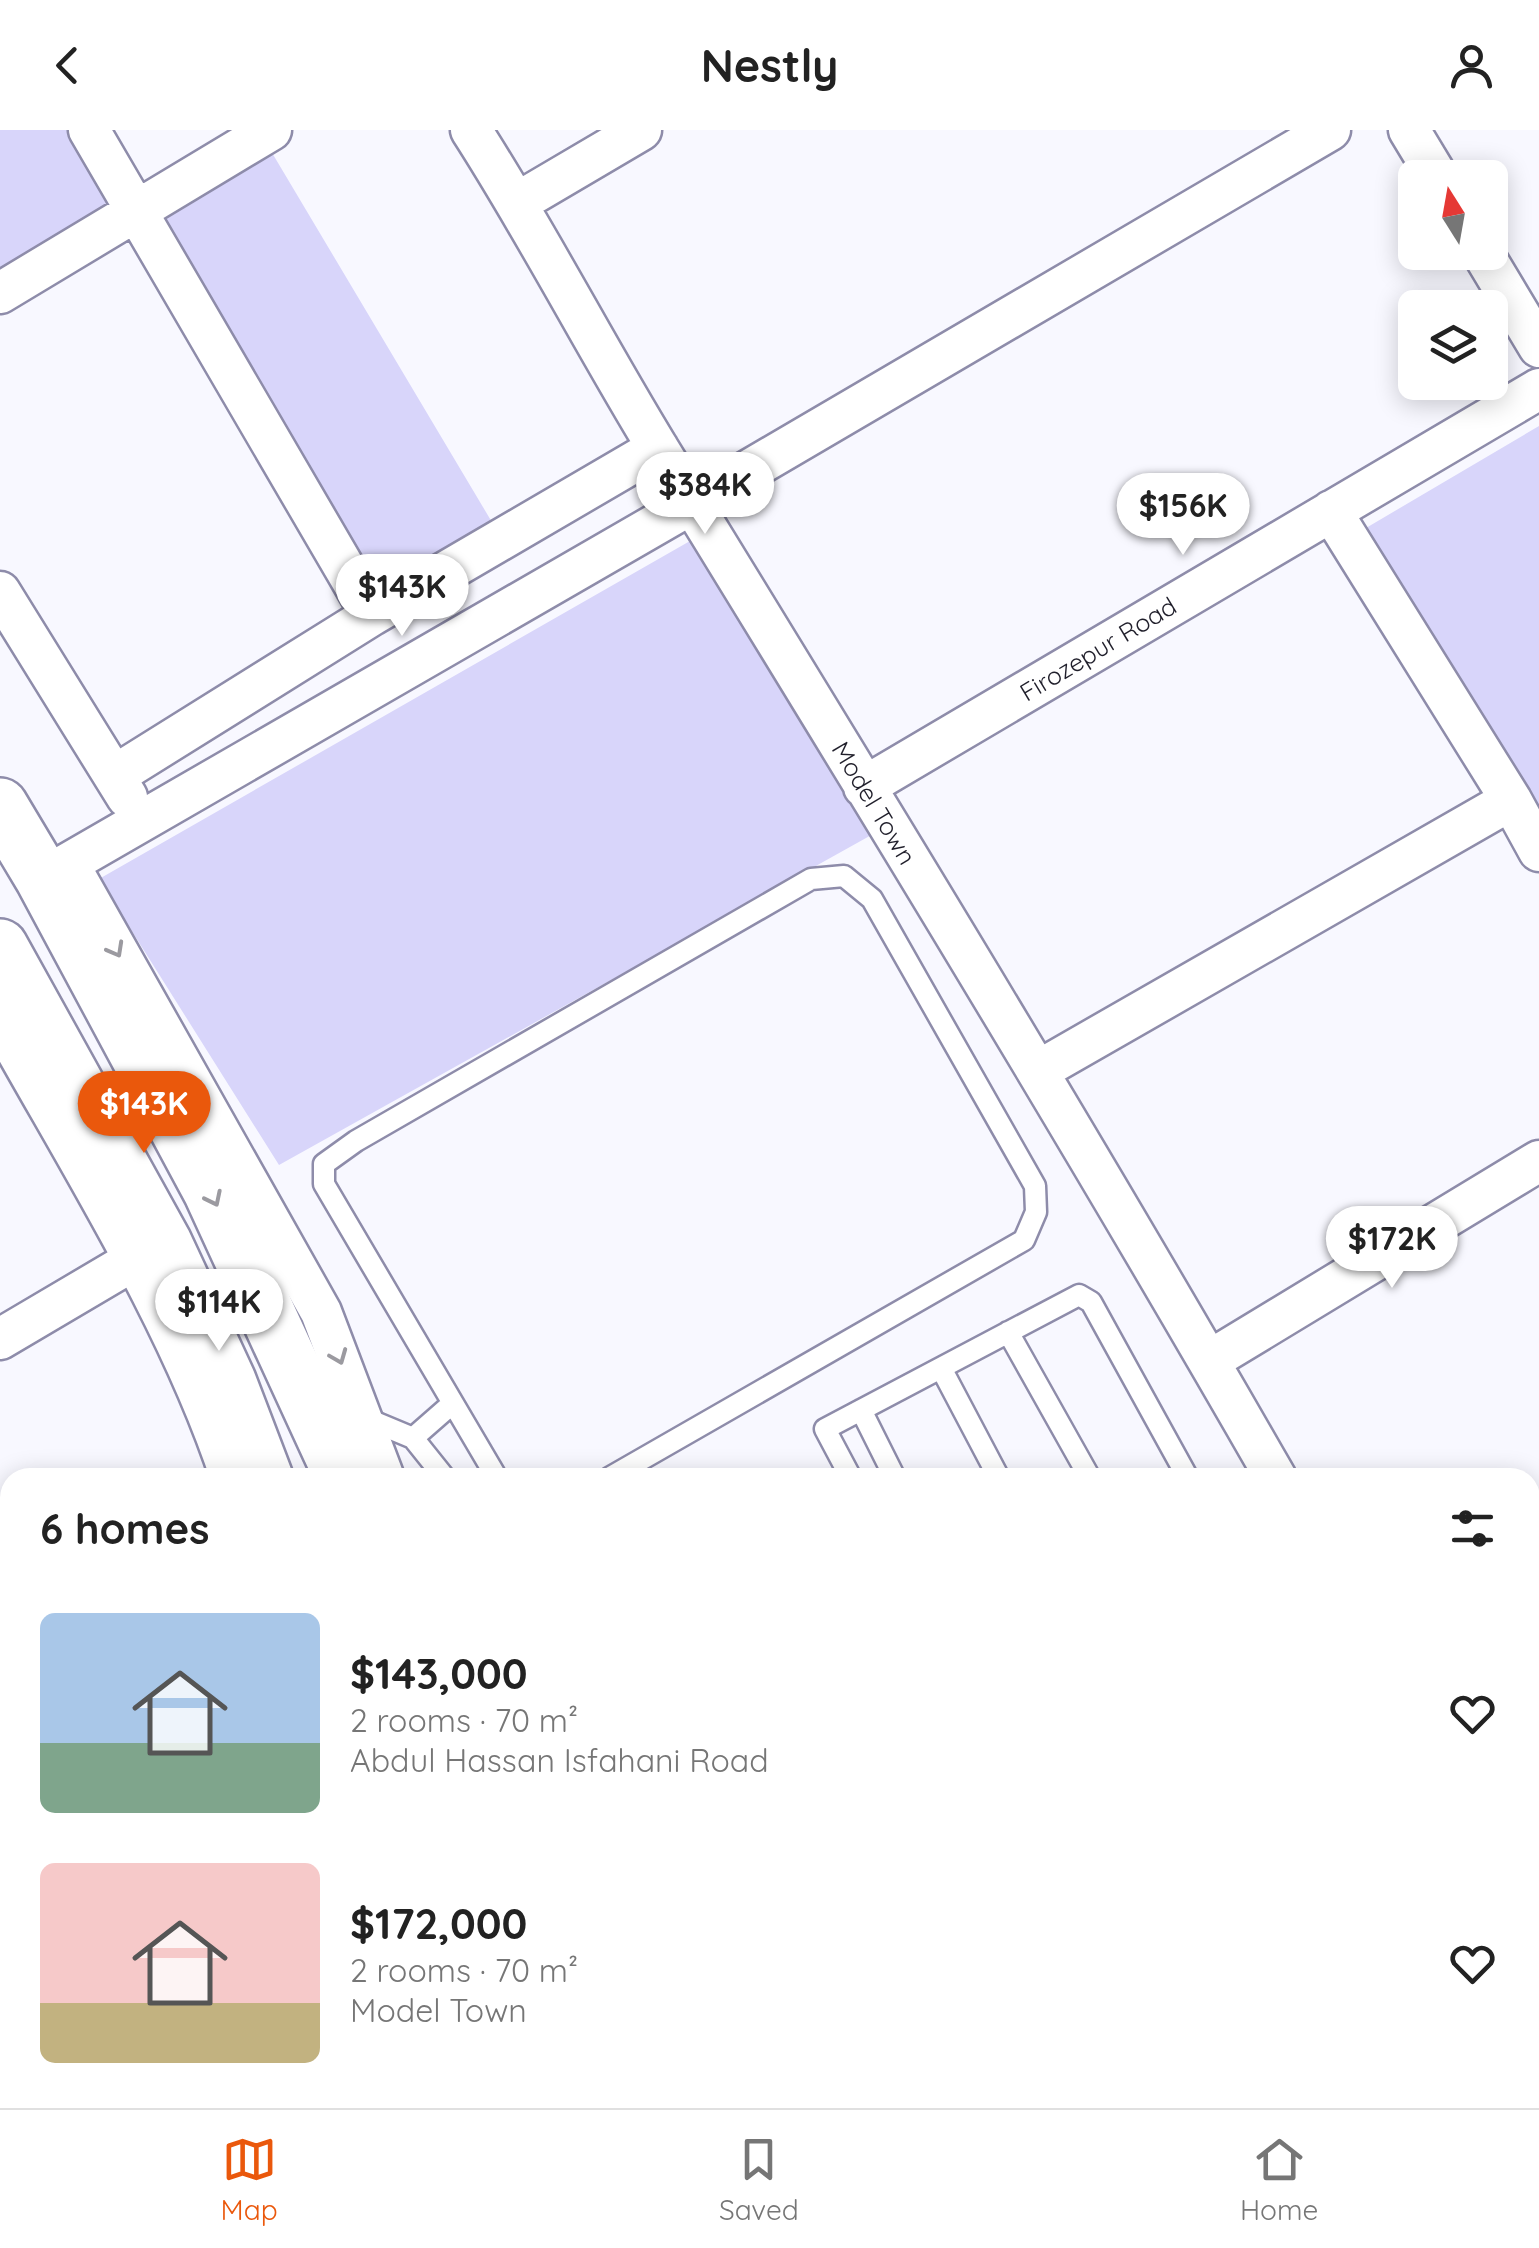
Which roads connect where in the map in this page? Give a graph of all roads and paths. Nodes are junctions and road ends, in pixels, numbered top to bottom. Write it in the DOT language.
graph roads {
  1 [pos="89,130"];
  2 [pos="271,130"];
  3 [pos="472,130"];
  4 [pos="641,130"];
  5 [pos="1330,130"];
  6 [pos="1409,130"];
  7 [pos="1427,160"];
  8 [pos="518,203"];
  9 [pos="136,212"];
  10 [pos="1493,270"];
  11 [pos="0,293"];
  12 [pos="1539,347"];
  13 [pos="1539,389"];
  14 [pos="658,448"];
  15 [pos="693,504"];
  16 [pos="1331,511"];
  17 [pos="0,592"];
  18 [pos="372,615"];
  19 [pos="114,776"];
  20 [pos="864,787"];
  21 [pos="1511,800"];
  22 [pos="0,806"];
  23 [pos="141,820"];
  24 [pos="1539,851"];
  25 [pos="56,872"];
  26 [pos="0,946"];
  27 [pos="0,1021"];
  28 [pos="1038,1071"];
  29 [pos="1539,1161"];
  30 [pos="149,1252"];
  31 [pos="1008,1332"];
  32 [pos="0,1339"];
  33 [pos="1209,1361"];
  34 [pos="941,1368"];
  35 [pos="453,1403"];
  36 [pos="861,1410"];
  37 [pos="363,1417"];
  38 [pos="413,1438"];
  39 [pos="228,1468"];
  40 [pos="261,1468"];
  41 [pos="338,1468"];
  42 [pos="381,1468"];
  43 [pos="437,1468"];
  44 [pos="490,1468"];
  45 [pos="626,1468"];
  46 [pos="846,1468"];
  47 [pos="890,1468"];
  48 [pos="994,1468"];
  49 [pos="1084,1468"];
  50 [pos="1182,1468"];
  51 [pos="1270,1468"];
  52 [pos="0,1837"];
  53 [pos="0,1845"];
  1 -- 9 [label="street"];
  2 -- 9 [label="street"];
  3 -- 8 [label="street, Model Town"];
  4 -- 8 [label="street"];
  5 -- 15 [label="street"];
  6 -- 7 [label="street"];
  8 -- 14 [label="street, Model Town"];
  9 -- 11 [label="street"];
  9 -- 18 [label="street"];
  10 -- 12 [label="street"];
  13 -- 16 [label="street, Firozepur Road"];
  14 -- 15 [label="street, Model Town"];
  14 -- 18 [label="street"];
  15 -- 20 [label="street, Model Town"];
  15 -- 23 [label="street"];
  16 -- 20 [label="street, Firozepur Road"];
  16 -- 21 [label="street"];
  17 -- 19 [label="street"];
  18 -- 19 [label="street"];
  19 -- 23 [label="street"];
  20 -- 28 [label="street, Model Town"];
  21 -- 24 [label="street"];
  21 -- 28 [label="street"];
  22 -- 25 [label="main road"];
  23 -- 25 [label="street"];
  25 -- 37 [label="street, one-way"];
  25 -- 41 [label="main road, one-way"];
  26 -- 30 [label="main road"];
  27 -- 30 [label="street"];
  28 -- 33 [label="street, Model Town"];
  29 -- 33 [label="street"];
  30 -- 32 [label="street"];
  30 -- 39 [label="street"];
  30 -- 40 [label="main road"];
  31 -- 34 [label="lane"];
  31 -- 49 [label="lane"];
  31 -- 50 [label="lane"];
  33 -- 51 [label="street, Model Town"];
  34 -- 36 [label="lane"];
  34 -- 48 [label="lane"];
  35 -- 38 [label="lane"];
  35 -- 44 [label="lane"];
  35 -- 45 [label="lane"];
  36 -- 46 [label="lane"];
  36 -- 47 [label="lane"];
  37 -- 38 [label="lane"];
  37 -- 42 [label="street"];
  38 -- 43 [label="lane"];
  52 -- 53 [label="street"];
}
